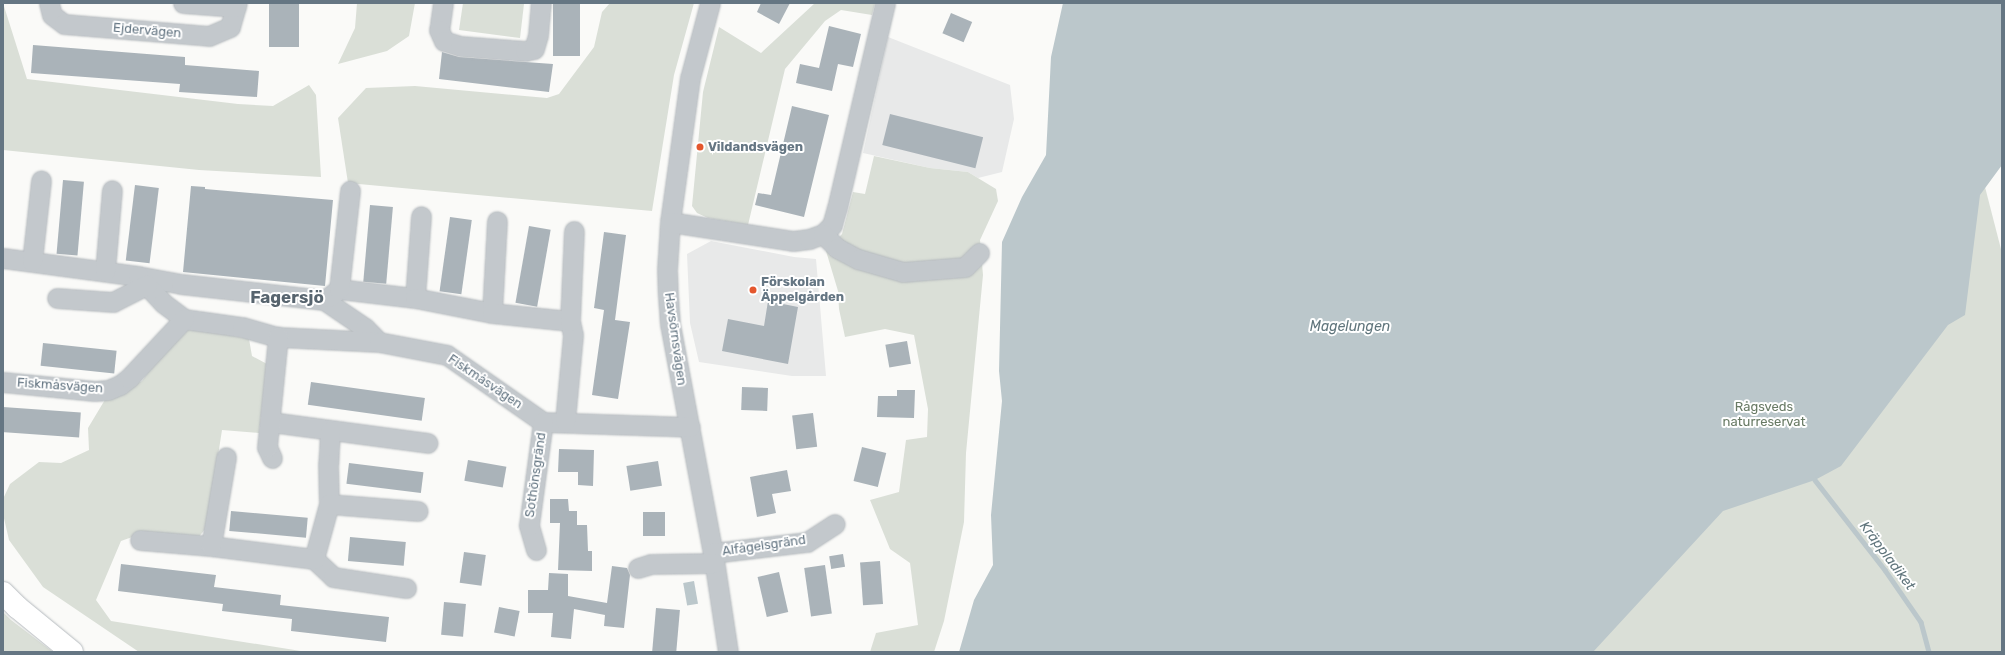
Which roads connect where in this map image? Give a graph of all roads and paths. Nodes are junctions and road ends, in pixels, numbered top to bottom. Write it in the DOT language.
graph roads {
  1 [pos="49,3"];
  2 [pos="183,3"];
  3 [pos="443,3"];
  4 [pos="541,3"];
  5 [pos="710,3"];
  6 [pos="885,3"];
  7 [pos="236,5"];
  8 [pos="41,181"];
  9 [pos="112,190"];
  10 [pos="350,191"];
  11 [pos="421,216"];
  12 [pos="498,221"];
  13 [pos="670,222"];
  14 [pos="574,231"];
  15 [pos="823,234"];
  16 [pos="979,253"];
  17 [pos="3,258"];
  18 [pos="32,261"];
  19 [pos="105,271"];
  20 [pos="143,280"];
  21 [pos="331,295"];
  22 [pos="57,298"];
  23 [pos="416,298"];
  24 [pos="492,313"];
  25 [pos="184,319"];
  26 [pos="570,321"];
  27 [pos="278,337"];
  28 [pos="379,342"];
  29 [pos="3,382"];
  30 [pos="565,421"];
  31 [pos="271,422"];
  32 [pos="543,422"];
  33 [pos="690,427"];
  34 [pos="330,431"];
  35 [pos="428,443"];
  36 [pos="226,457"];
  37 [pos="272,458"];
  38 [pos="329,504"];
  39 [pos="418,511"];
  40 [pos="835,524"];
  41 [pos="140,540"];
  42 [pos="211,546"];
  43 [pos="536,550"];
  44 [pos="714,558"];
  45 [pos="314,559"];
  46 [pos="638,568"];
  47 [pos="406,588"];
  48 [pos="3,593"];
  49 [pos="72,652"];
  50 [pos="728,652"];
  1 -- 7 [label="street, Ejdervägen"];
  2 -- 7 [label="street"];
  3 -- 4 [label="street"];
  5 -- 13 [label="street, Havsörnsvägen"];
  6 -- 15 [label="street"];
  8 -- 18 [label="street"];
  9 -- 19 [label="street"];
  10 -- 21 [label="street"];
  11 -- 23 [label="street"];
  12 -- 24 [label="street"];
  13 -- 15 [label="street"];
  13 -- 33 [label="street, Havsörnsvägen"];
  14 -- 26 [label="street"];
  15 -- 16 [label="street"];
  17 -- 18 [label="street"];
  18 -- 19 [label="street"];
  19 -- 20 [label="street"];
  20 -- 21 [label="street"];
  20 -- 22 [label="street"];
  20 -- 25 [label="street, Fiskmåsvägen"];
  21 -- 23 [label="street"];
  21 -- 28 [label="street"];
  23 -- 24 [label="street"];
  24 -- 26 [label="street"];
  25 -- 27 [label="street, Fiskmåsvägen"];
  25 -- 29 [label="street, Fiskmåsvägen"];
  26 -- 30 [label="street"];
  27 -- 28 [label="street, Fiskmåsvägen"];
  27 -- 31 [label="street"];
  28 -- 32 [label="street, Fiskmåsvägen"];
  30 -- 32 [label="street"];
  30 -- 33 [label="street"];
  31 -- 34 [label="street"];
  31 -- 37 [label="street"];
  32 -- 43 [label="street, Sothönsgränd"];
  33 -- 44 [label="street, Havsörnsvägen"];
  34 -- 35 [label="street"];
  34 -- 38 [label="street"];
  36 -- 42 [label="street"];
  38 -- 39 [label="street"];
  38 -- 45 [label="street"];
  40 -- 44 [label="street, Alfågelsgränd"];
  41 -- 42 [label="street"];
  42 -- 45 [label="street"];
  44 -- 46 [label="street, Alfågelsgränd"];
  44 -- 50 [label="street, Havsörnsvägen"];
  45 -- 47 [label="street"];
  48 -- 49 [label="main road"];
}
